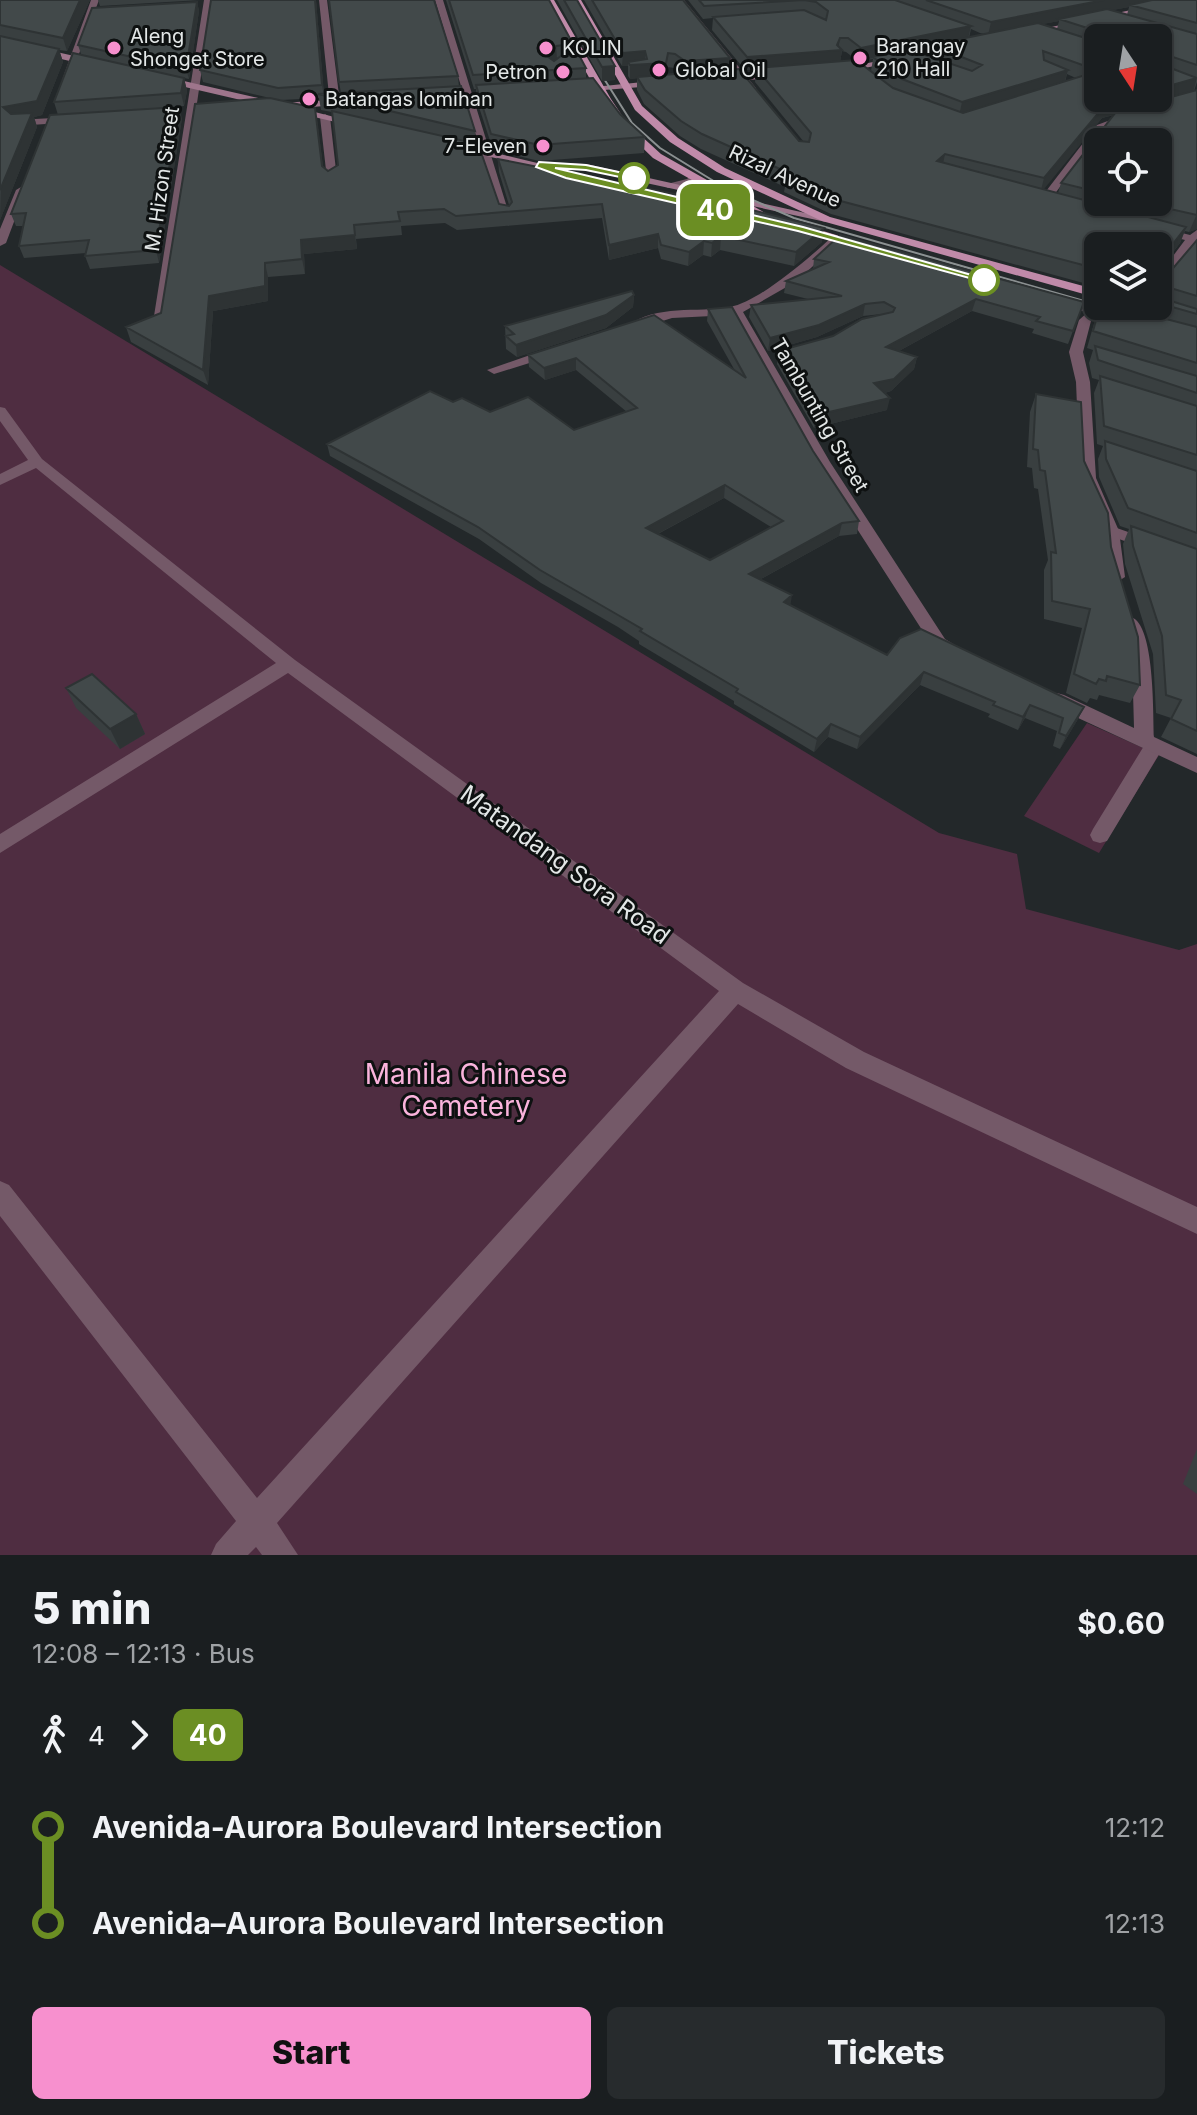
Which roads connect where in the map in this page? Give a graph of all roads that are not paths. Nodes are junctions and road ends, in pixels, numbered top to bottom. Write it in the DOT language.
graph roads {
  1 [pos="95,0"];
  2 [pos="323,0"];
  3 [pos="439,0"];
  4 [pos="550,0"];
  5 [pos="577,0"];
  6 [pos="680,0"];
  7 [pos="1190,0"];
  8 [pos="207,3"];
  9 [pos="222,5"];
  10 [pos="192,6"];
  11 [pos="105,11"];
  12 [pos="90,12"];
  13 [pos="1107,17"];
  14 [pos="1122,22"];
  15 [pos="714,24"];
  16 [pos="701,25"];
  17 [pos="1037,31"];
  18 [pos="1013,37"];
  19 [pos="1062,40"];
  20 [pos="0,42"];
  21 [pos="972,45"];
  22 [pos="841,56"];
  23 [pos="72,58"];
  24 [pos="910,58"];
  25 [pos="587,63"];
  26 [pos="572,64"];
  27 [pos="102,65"];
  28 [pos="931,66"];
  29 [pos="856,68"];
  30 [pos="629,70"];
  31 [pos="615,71"];
  32 [pos="828,71"];
  33 [pos="800,74"];
  34 [pos="148,76"];
  35 [pos="866,76"];
  36 [pos="744,78"];
  37 [pos="713,80"];
  38 [pos="682,81"];
  39 [pos="63,84"];
  40 [pos="193,86"];
  41 [pos="624,86"];
  42 [pos="599,87"];
  43 [pos="563,90"];
  44 [pos="517,93"];
  45 [pos="470,95"];
  46 [pos="758,96"];
  47 [pos="425,98"];
  48 [pos="354,102"];
  49 [pos="330,103"];
  50 [pos="280,106"];
  51 [pos="54,109"];
  52 [pos="235,109"];
  53 [pos="205,112"];
  54 [pos="1143,112"];
  55 [pos="190,113"];
  56 [pos="175,114"];
  57 [pos="325,117"];
  58 [pos="80,120"];
  59 [pos="49,122"];
  60 [pos="16,123"];
  61 [pos="369,127"];
  62 [pos="43,135"];
  63 [pos="443,143"];
  64 [pos="487,153"];
  65 [pos="539,165"];
  66 [pos="27,176"];
  67 [pos="693,177"];
  68 [pos="332,179"];
  69 [pos="668,185"];
  70 [pos="614,187"];
  71 [pos="1029,197"];
  72 [pos="730,199"];
  73 [pos="1044,201"];
  74 [pos="1059,204"];
  75 [pos="730,213"];
  76 [pos="506,215"];
  77 [pos="826,219"];
  78 [pos="1147,228"];
  79 [pos="800,229"];
  80 [pos="1195,238"];
  81 [pos="836,239"];
  82 [pos="0,243"];
  83 [pos="877,250"];
  84 [pos="1172,267"];
  85 [pos="1038,294"];
  86 [pos="1084,299"];
  87 [pos="1084,301"];
  88 [pos="736,311"];
  89 [pos="160,316"];
  90 [pos="1085,320"];
  91 [pos="1133,320"];
  92 [pos="1139,323"];
  93 [pos="627,328"];
  94 [pos="568,347"];
  95 [pos="494,370"];
  96 [pos="0,411"];
  97 [pos="37,462"];
  98 [pos="0,480"];
  99 [pos="1111,531"];
  100 [pos="1197,562"];
  101 [pos="980,662"];
  102 [pos="289,664"];
  103 [pos="1035,689"];
  104 [pos="1149,744"];
  105 [pos="1197,766"];
  106 [pos="1100,835"];
  107 [pos="0,845"];
  108 [pos="735,990"];
  109 [pos="0,1194"];
  110 [pos="1197,1221"];
  111 [pos="255,1522"];
  112 [pos="227,1555"];
  113 [pos="282,1555"];
  1 -- 12 [label="street"];
  2 -- 49 [label="street"];
  3 -- 45 [label="street"];
  4 -- 25 [label="main road, Rizal Avenue"];
  5 -- 31 [label="main road, Rizal Avenue"];
  6 -- 16 [label="street"];
  7 -- 13 [label="main road"];
  8 -- 9 [label="street"];
  8 -- 10 [label="street"];
  8 -- 40 [label="street, M. Hizon Street"];
  11 -- 12 [label="street"];
  12 -- 23 [label="street"];
  13 -- 14 [label="street"];
  13 -- 17 [label="main road"];
  15 -- 16 [label="street"];
  16 -- 36 [label="street"];
  17 -- 18 [label="main road"];
  17 -- 19 [label="street"];
  20 -- 23 [label="main road"];
  21 -- 24 [label="main road"];
  22 -- 29 [label="street"];
  23 -- 27 [label="main road"];
  23 -- 39 [label="street"];
  24 -- 28 [label="street"];
  24 -- 29 [label="main road"];
  25 -- 26 [label="street"];
  25 -- 42 [label="main road, Rizal Avenue"];
  29 -- 32 [label="main road"];
  29 -- 35 [label="street"];
  30 -- 31 [label="street"];
  31 -- 41 [label="main road, Rizal Avenue"];
  33 -- 36 [label="main road"];
  34 -- 40 [label="main road"];
  36 -- 37 [label="main road"];
  36 -- 46 [label="street"];
  38 -- 41 [label="main road"];
  40 -- 50 [label="main road"];
  40 -- 55 [label="street, M. Hizon Street"];
  41 -- 42 [label="main road"];
  41 -- 77 [label="main road, Rizal Avenue"];
  42 -- 43 [label="main road"];
  42 -- 67 [label="main road, Rizal Avenue"];
  44 -- 45 [label="main road"];
  45 -- 47 [label="main road"];
  45 -- 64 [label="street"];
  48 -- 49 [label="main road"];
  49 -- 50 [label="main road"];
  50 -- 52 [label="street"];
  50 -- 57 [label="main road"];
  51 -- 59 [label="street"];
  53 -- 55 [label="street"];
  54 -- 73 [label="street"];
  55 -- 56 [label="street"];
  55 -- 89 [label="street, M. Hizon Street"];
  57 -- 61 [label="main road"];
  57 -- 68 [label="street"];
  58 -- 59 [label="street"];
  59 -- 60 [label="street"];
  59 -- 62 [label="street"];
  63 -- 64 [label="main road"];
  64 -- 65 [label="main road"];
  64 -- 76 [label="street"];
  65 -- 69 [label="main road"];
  65 -- 70 [label="main road"];
  66 -- 82 [label="street"];
  67 -- 69 [label="street"];
  67 -- 72 [label="main road, Rizal Avenue"];
  69 -- 72 [label="main road"];
  71 -- 73 [label="street"];
  72 -- 77 [label="main road"];
  72 -- 79 [label="main road, Rizal Avenue"];
  73 -- 74 [label="street"];
  75 -- 79 [label="main road"];
  77 -- 86 [label="main road, Rizal Avenue"];
  78 -- 80 [label="street"];
  79 -- 81 [label="main road, Rizal Avenue"];
  80 -- 84 [label="street"];
  81 -- 83 [label="main road, Rizal Avenue"];
  81 -- 88 [label="street"];
  85 -- 87 [label="main road, Rizal Avenue"];
  88 -- 93 [label="street"];
  88 -- 101 [label="street, Tambunting Street"];
  90 -- 99 [label="street"];
  91 -- 92 [label="main road, Rizal Avenue"];
  94 -- 95 [label="street"];
  96 -- 97 [label="street, Matandang Sora Road"];
  97 -- 98 [label="street"];
  97 -- 102 [label="street, Matandang Sora Road"];
  99 -- 100 [label="street"];
  99 -- 104 [label="street"];
  102 -- 107 [label="street"];
  102 -- 108 [label="street, Matandang Sora Road"];
  103 -- 104 [label="street"];
  104 -- 105 [label="street"];
  104 -- 106 [label="street"];
  108 -- 110 [label="street, Matandang Sora Road"];
  108 -- 111 [label="street"];
  109 -- 111 [label="street"];
  111 -- 112 [label="street"];
  111 -- 113 [label="street"];
}
